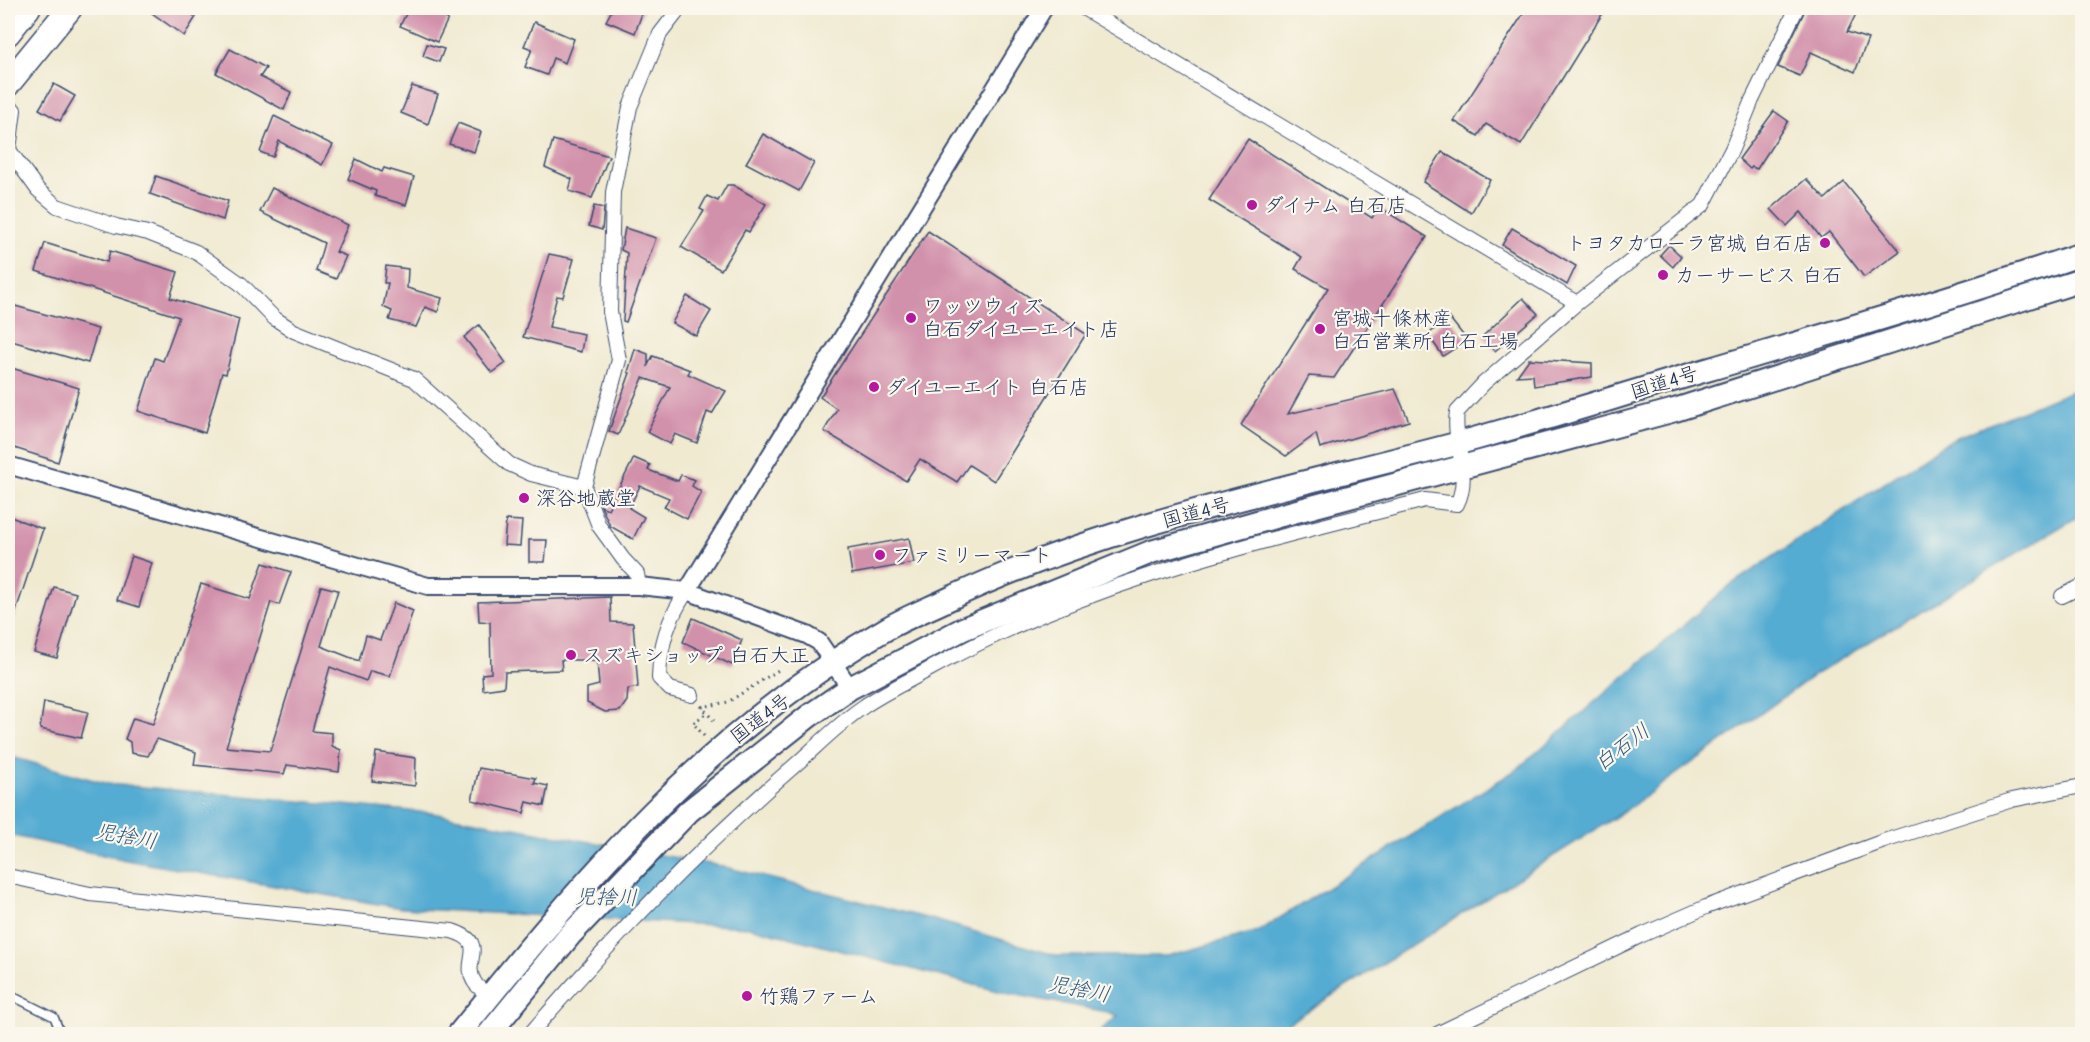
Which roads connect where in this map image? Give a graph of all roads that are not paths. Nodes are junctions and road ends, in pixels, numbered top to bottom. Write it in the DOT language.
graph roads {
  1 [pos="28,8"];
  2 [pos="70,8"];
  3 [pos="680,8"];
  4 [pos="1044,8"];
  5 [pos="1083,8"];
  6 [pos="1797,8"];
  7 [pos="8,33"];
  8 [pos="8,84"];
  9 [pos="14,110"];
  10 [pos="2082,254"];
  11 [pos="2082,280"];
  12 [pos="1577,303"];
  13 [pos="1458,444"];
  14 [pos="8,465"];
  15 [pos="1461,467"];
  16 [pos="584,487"];
  17 [pos="639,586"];
  18 [pos="2082,586"];
  19 [pos="687,591"];
  20 [pos="2062,596"];
  21 [pos="834,662"];
  22 [pos="850,688"];
  23 [pos="692,695"];
  24 [pos="2082,786"];
  25 [pos="8,876"];
  26 [pos="8,994"];
  27 [pos="490,996"];
  28 [pos="61,1035"];
  29 [pos="459,1035"];
  30 [pos="489,1035"];
  31 [pos="530,1035"];
  32 [pos="1437,1035"];
  1 -- 7 [label="highway"];
  2 -- 8 [label="highway"];
  3 -- 16 [label="street"];
  4 -- 19 [label="street"];
  5 -- 12 [label="street"];
  6 -- 12 [label="street"];
  9 -- 16 [label="street"];
  10 -- 13 [label="highway, 国道4号"];
  11 -- 15 [label="highway, 国道4号"];
  12 -- 13 [label="street"];
  13 -- 15 [label="street"];
  13 -- 21 [label="highway, 国道4号"];
  14 -- 17 [label="street"];
  15 -- 22 [label="highway, 国道4号"];
  15 -- 31 [label="street"];
  16 -- 17 [label="street"];
  17 -- 19 [label="street"];
  18 -- 20 [label="street"];
  19 -- 21 [label="street"];
  19 -- 23 [label="street"];
  21 -- 22 [label="street"];
  21 -- 27 [label="highway, 国道4号"];
  22 -- 30 [label="highway, 国道4号"];
  24 -- 32 [label="street"];
  25 -- 27 [label="street"];
  26 -- 28 [label="lane"];
  27 -- 29 [label="highway, 国道4号"];
}
